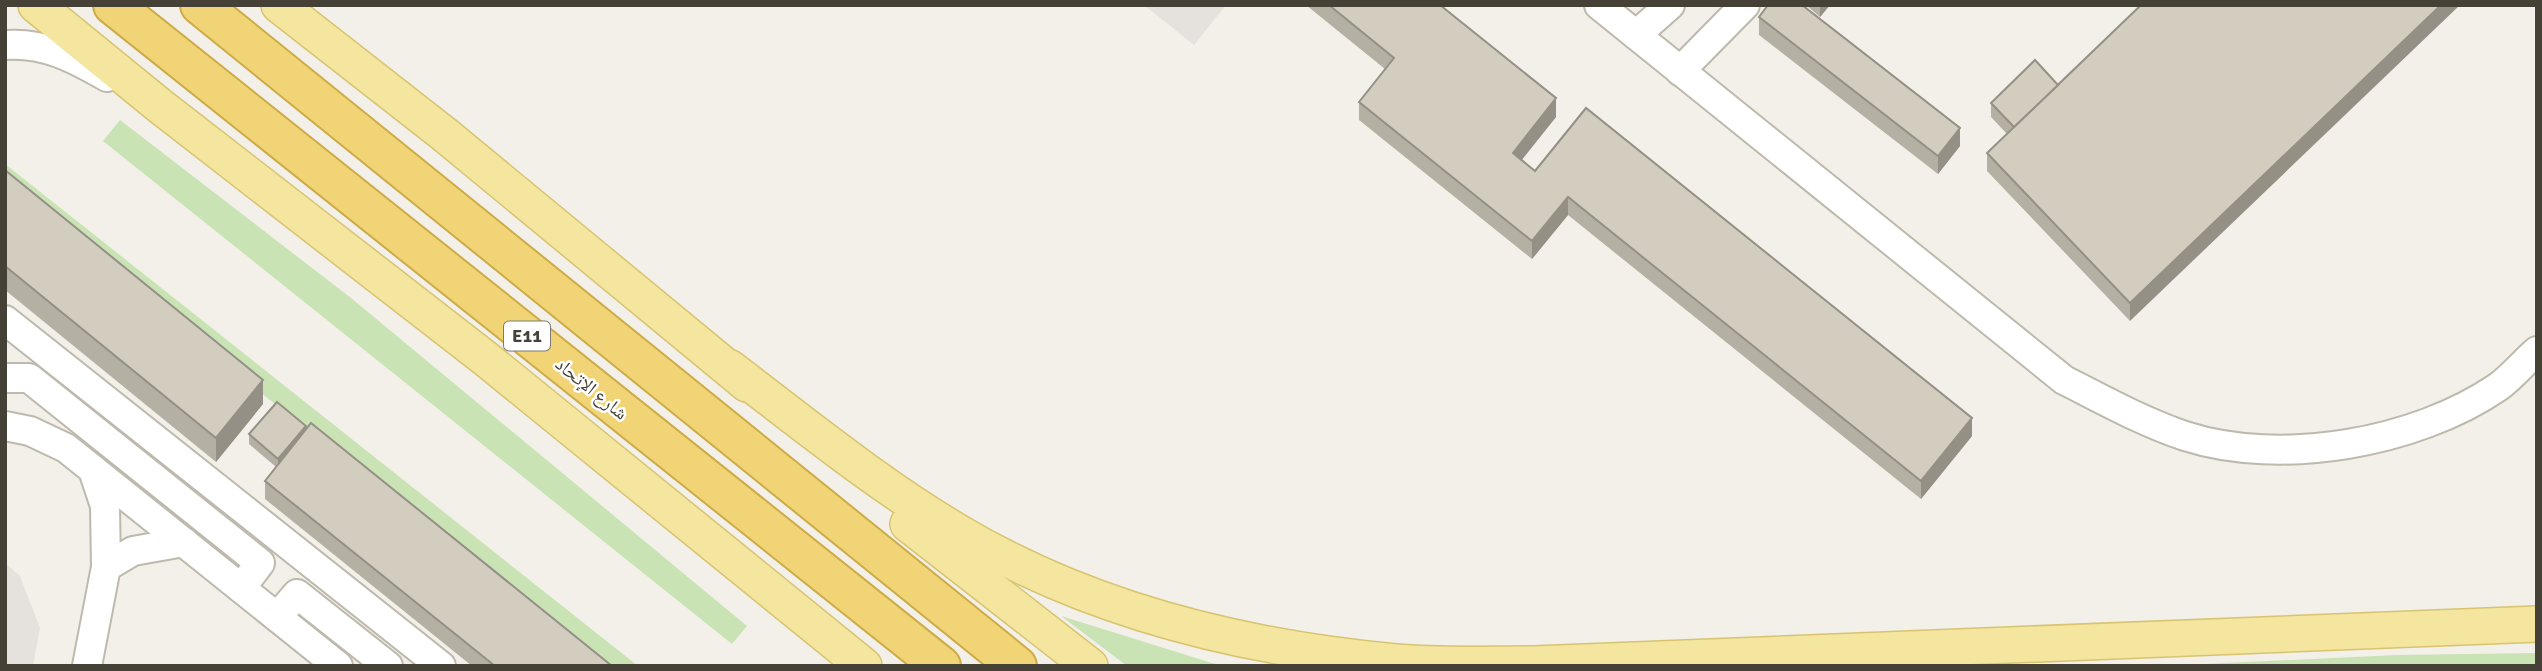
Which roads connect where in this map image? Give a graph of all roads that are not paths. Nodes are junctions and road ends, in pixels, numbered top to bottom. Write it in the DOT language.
graph roads {
  1 [pos="36,5"];
  2 [pos="113,5"];
  3 [pos="200,5"];
  4 [pos="279,5"];
  5 [pos="1599,5"];
  6 [pos="1670,5"];
  7 [pos="1745,5"];
  8 [pos="1636,35"];
  9 [pos="5,45"];
  10 [pos="1680,71"];
  11 [pos="160,106"];
  12 [pos="5,320"];
  13 [pos="2537,351"];
  14 [pos="730,368"];
  15 [pos="5,377"];
  16 [pos="5,426"];
  17 [pos="93,470"];
  18 [pos="700,534"];
  19 [pos="184,542"];
  20 [pos="106,567"];
  21 [pos="241,588"];
  22 [pos="277,617"];
  23 [pos="2537,624"];
  24 [pos="87,666"];
  25 [pos="338,666"];
  26 [pos="388,666"];
  27 [pos="441,666"];
  28 [pos="840,666"];
  29 [pos="864,666"];
  30 [pos="941,666"];
  31 [pos="1017,666"];
  32 [pos="1090,666"];
  1 -- 11 [label="main road"];
  2 -- 30 [label="highway, شارع الإتحاد / E11"];
  3 -- 31 [label="highway, E11"];
  4 -- 14 [label="main road"];
  5 -- 8 [label="street"];
  6 -- 8 [label="street"];
  7 -- 10 [label="street"];
  8 -- 10 [label="street"];
  9 -- 11 [label="street"];
  10 -- 13 [label="street"];
  11 -- 18 [label="main road"];
  12 -- 27 [label="street"];
  14 -- 23 [label="main road"];
  14 -- 32 [label="main road"];
  15 -- 21 [label="street"];
  16 -- 17 [label="street"];
  17 -- 19 [label="street"];
  17 -- 20 [label="street"];
  18 -- 28 [label="main road"];
  18 -- 29 [label="main road"];
  19 -- 20 [label="street"];
  19 -- 21 [label="street"];
  20 -- 24 [label="street"];
  21 -- 22 [label="street"];
  22 -- 25 [label="street"];
  22 -- 26 [label="street"];
}
